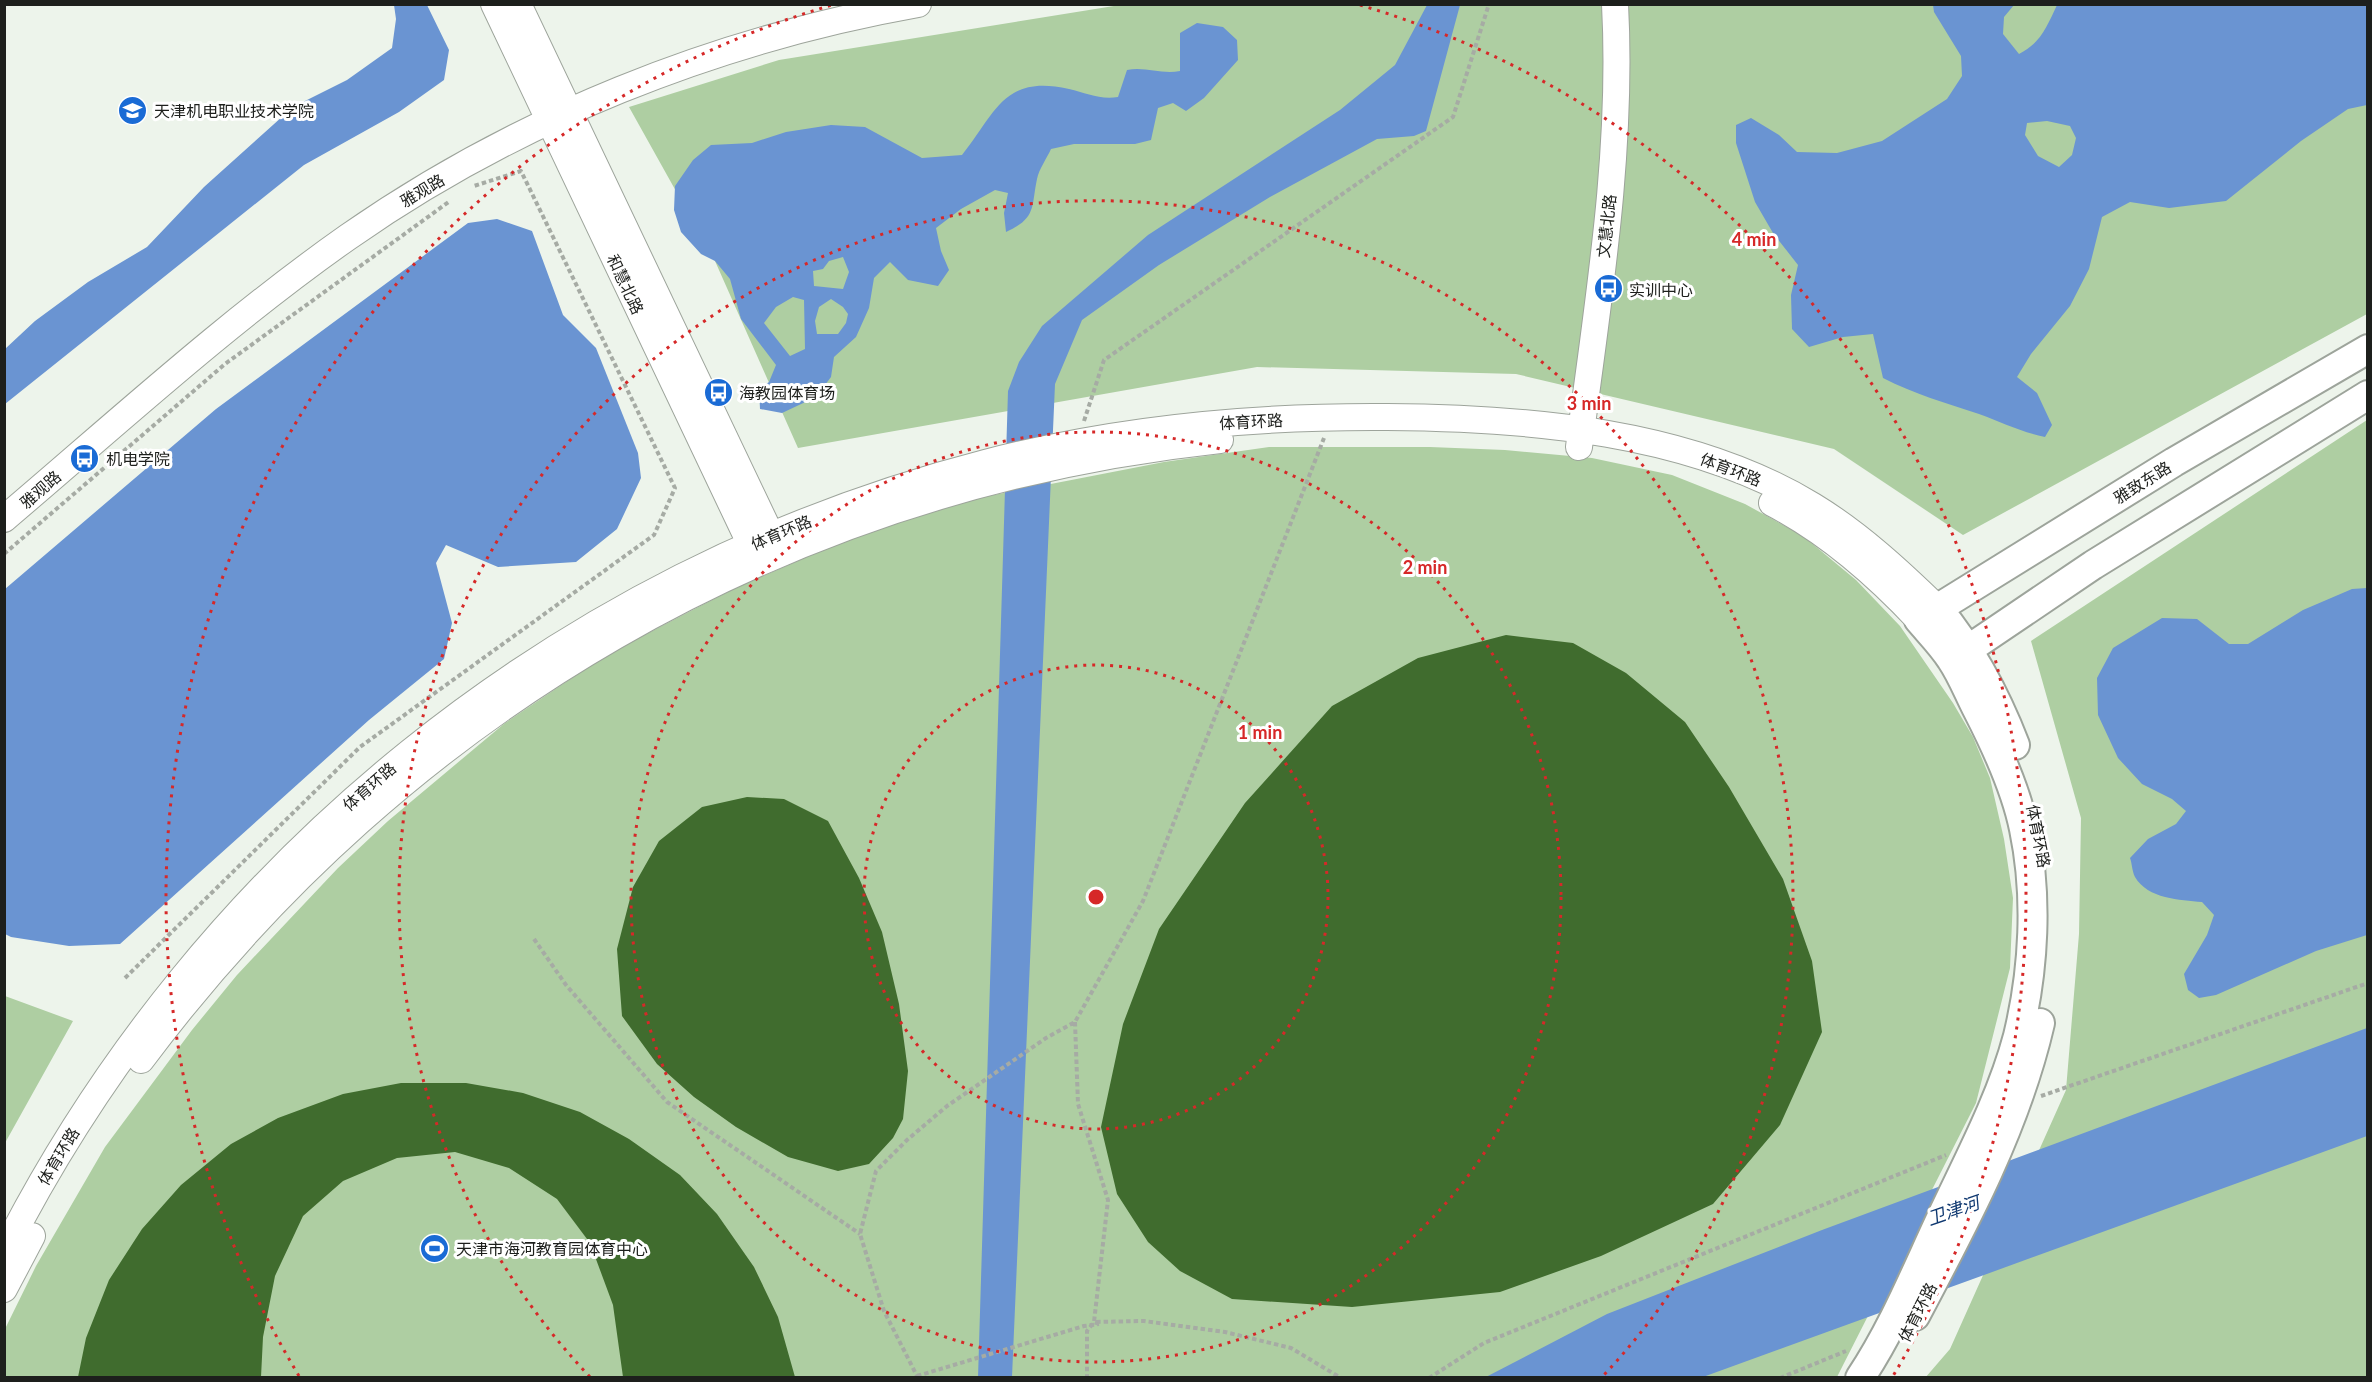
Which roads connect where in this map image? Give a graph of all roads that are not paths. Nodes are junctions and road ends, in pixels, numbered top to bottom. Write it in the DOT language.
graph roads {
  1 [pos="494,4"];
  2 [pos="518,4"];
  3 [pos="857,4"];
  4 [pos="918,4"];
  5 [pos="1599,4"];
  6 [pos="1615,4"];
  7 [pos="557,112"];
  8 [pos="2367,349"];
  9 [pos="2367,395"];
  10 [pos="1572,438"];
  11 [pos="1063,456"];
  12 [pos="4,505"];
  13 [pos="4,519"];
  14 [pos="765,549"];
  15 [pos="1929,615"];
  16 [pos="1960,655"];
  17 [pos="1979,1156"];
  18 [pos="4,1252"];
  19 [pos="4,1289"];
  20 [pos="1860,1377"];
  21 [pos="1882,1377"];
  1 -- 7 [label="main road, 和慧北路"];
  2 -- 7 [label="main road, 和慧北路"];
  3 -- 7 [label="main road, 雅观路"];
  4 -- 7 [label="main road, 雅观路"];
  5 -- 10 [label="main road, 文慧北路"];
  6 -- 10 [label="main road, 文慧北路"];
  7 -- 12 [label="main road, 雅观路"];
  7 -- 13 [label="main road, 雅观路"];
  7 -- 14 [label="main road, 和慧北路"];
  8 -- 15 [label="main road, 雅致东路"];
  9 -- 16 [label="main road"];
  10 -- 11 [label="main road, 体育环路"];
  10 -- 11 [label="main road, 体育环路"];
  10 -- 15 [label="main road, 体育环路"];
  11 -- 14 [label="main road, 体育环路"];
  14 -- 18 [label="main road, 体育环路"];
  14 -- 19 [label="main road, 体育环路"];
  15 -- 16 [label="main road, 体育环路"];
  16 -- 17 [label="main road, 体育环路"];
  16 -- 17 [label="main road, 体育环路"];
  17 -- 20 [label="main road, 体育环路"];
  17 -- 21 [label="main road, 体育环路"];
}
